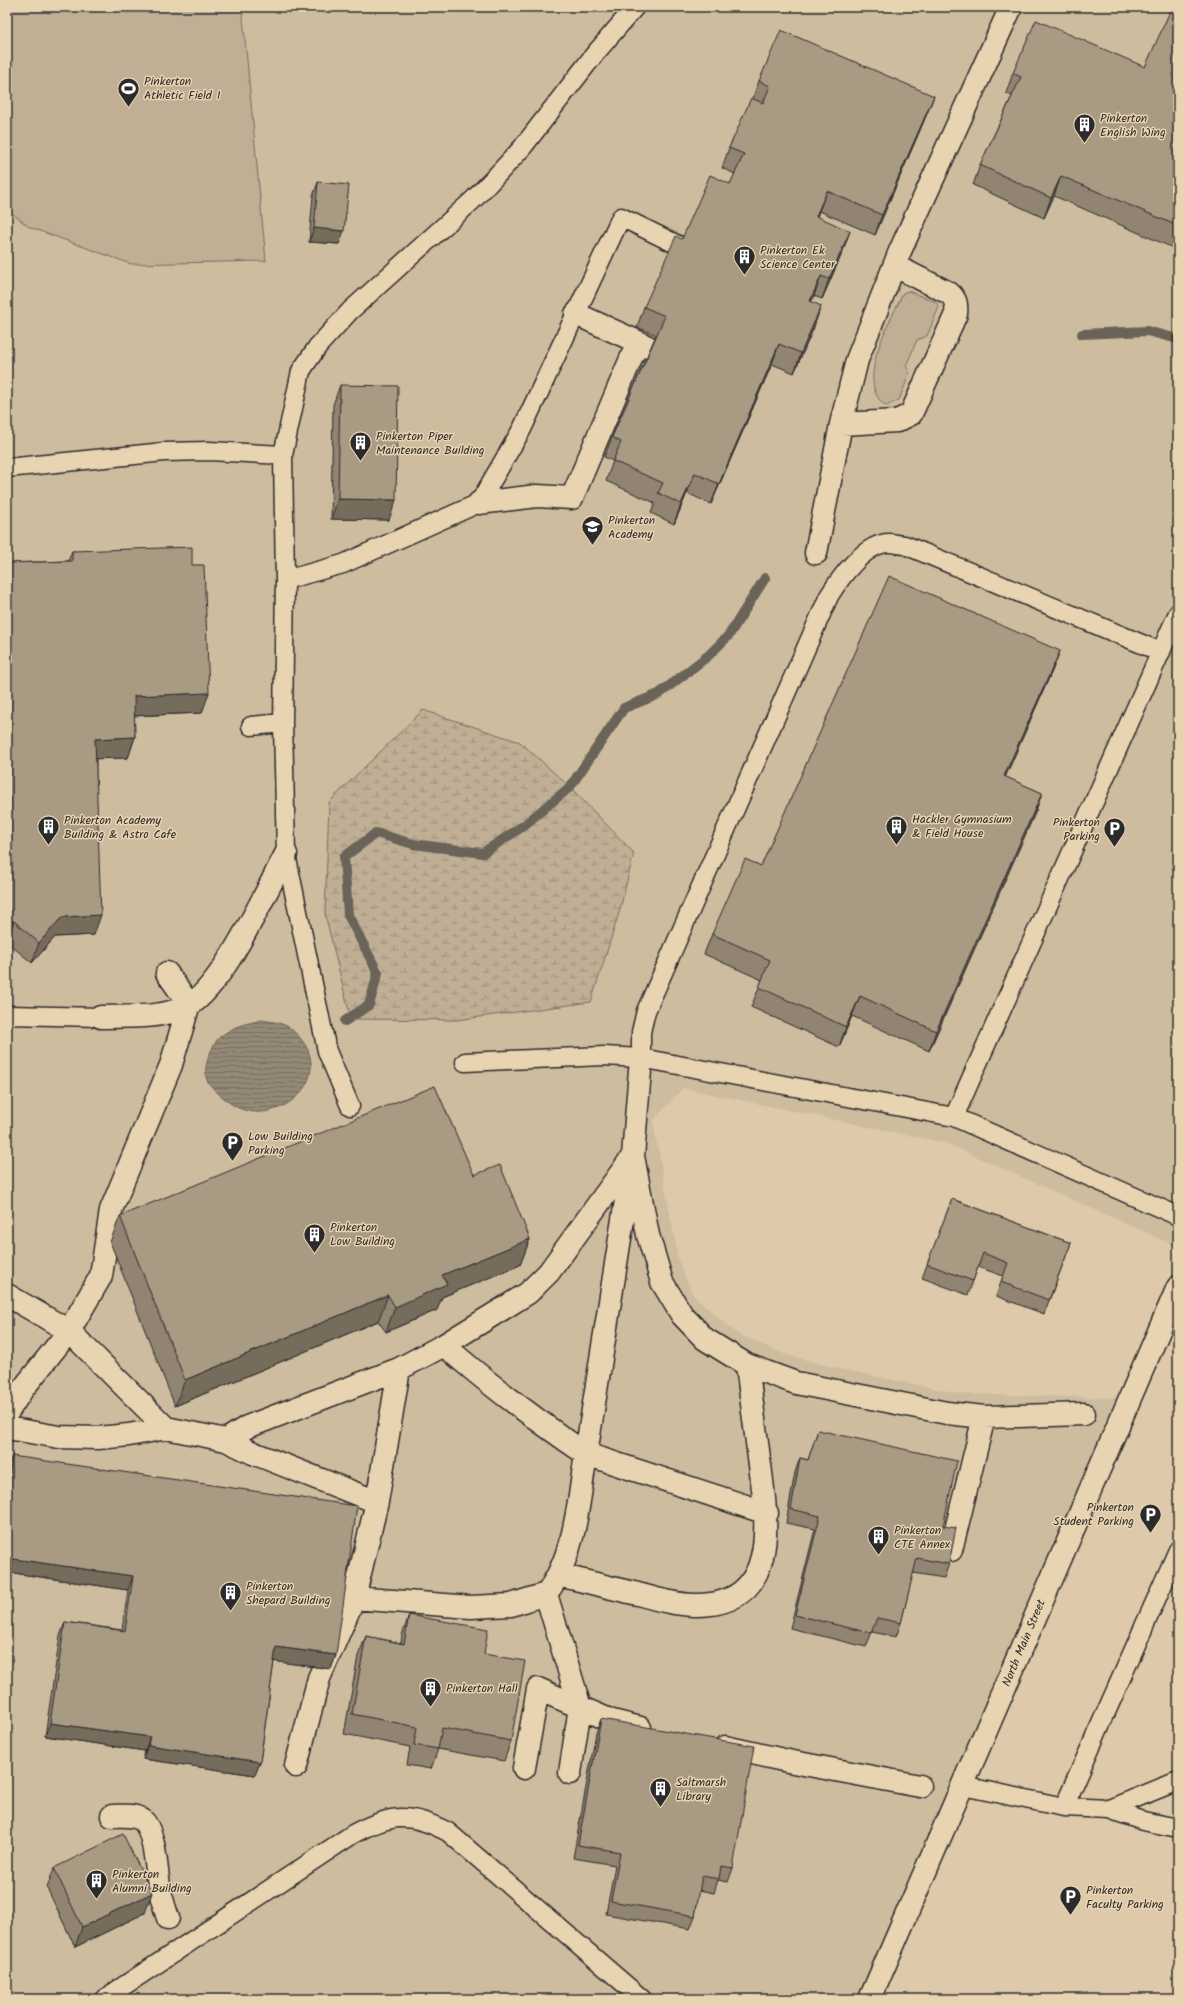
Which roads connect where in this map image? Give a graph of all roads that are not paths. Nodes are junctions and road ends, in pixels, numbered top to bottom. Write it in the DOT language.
graph roads {
  1 [pos="635,7"];
  2 [pos="1011,7"];
  3 [pos="680,246"];
  4 [pos="895,266"];
  5 [pos="576,314"];
  6 [pos="841,424"];
  7 [pos="284,455"];
  8 [pos="7,468"];
  9 [pos="479,503"];
  10 [pos="816,553"];
  11 [pos="285,580"];
  12 [pos="1178,613"];
  13 [pos="1161,652"];
  14 [pos="283,723"];
  15 [pos="251,726"];
  16 [pos="286,854"];
  17 [pos="167,973"];
  18 [pos="189,1004"];
  19 [pos="7,1015"];
  20 [pos="102,1018"];
  21 [pos="641,1058"];
  22 [pos="465,1062"];
  23 [pos="350,1106"];
  24 [pos="954,1117"];
  25 [pos="633,1156"];
  26 [pos="1178,1216"];
  27 [pos="1178,1287"];
  28 [pos="7,1295"];
  29 [pos="70,1331"];
  30 [pos="444,1345"];
  31 [pos="747,1365"];
  32 [pos="399,1369"];
  33 [pos="7,1413"];
  34 [pos="1084,1414"];
  35 [pos="984,1417"];
  36 [pos="7,1428"];
  37 [pos="166,1428"];
  38 [pos="226,1440"];
  39 [pos="586,1454"];
  40 [pos="377,1502"];
  41 [pos="767,1513"];
  42 [pos="951,1550"];
  43 [pos="1178,1550"];
  44 [pos="558,1575"];
  45 [pos="546,1594"];
  46 [pos="354,1598"];
  47 [pos="580,1707"];
  48 [pos="658,1732"];
  49 [pos="704,1742"];
  50 [pos="296,1766"];
  51 [pos="524,1768"];
  52 [pos="570,1773"];
  53 [pos="1178,1781"];
  54 [pos="920,1786"];
  55 [pos="963,1786"];
  56 [pos="1064,1807"];
  57 [pos="1109,1809"];
  58 [pos="112,1816"];
  59 [pos="1178,1828"];
  60 [pos="168,1918"];
  61 [pos="104,1999"];
  62 [pos="642,1999"];
  63 [pos="870,1999"];
  1 -- 7 [label="lane"];
  2 -- 4 [label="street"];
  3 -- 5 [label="lane"];
  4 -- 6 [label="street"];
  4 -- 6 [label="street"];
  5 -- 9 [label="lane"];
  5 -- 9 [label="street"];
  6 -- 10 [label="street"];
  7 -- 8 [label="lane"];
  7 -- 11 [label="lane"];
  9 -- 11 [label="lane"];
  11 -- 14 [label="lane"];
  12 -- 13 [label="lane"];
  13 -- 21 [label="lane"];
  13 -- 24 [label="lane"];
  14 -- 15 [label="lane"];
  14 -- 16 [label="lane"];
  16 -- 18 [label="street"];
  16 -- 23 [label="lane"];
  17 -- 18 [label="street"];
  18 -- 20 [label="street"];
  18 -- 29 [label="street"];
  19 -- 20 [label="lane"];
  21 -- 22 [label="lane"];
  21 -- 24 [label="lane"];
  21 -- 25 [label="street"];
  24 -- 26 [label="lane"];
  25 -- 30 [label="street"];
  25 -- 31 [label="street"];
  25 -- 39 [label="street"];
  27 -- 55 [label="street, North Main Street"];
  28 -- 29 [label="street"];
  29 -- 33 [label="street"];
  29 -- 37 [label="street"];
  30 -- 32 [label="street"];
  30 -- 39 [label="street"];
  31 -- 35 [label="street"];
  31 -- 41 [label="street"];
  32 -- 38 [label="street"];
  32 -- 40 [label="street"];
  34 -- 35 [label="street"];
  35 -- 42 [label="street"];
  36 -- 37 [label="street"];
  37 -- 38 [label="street"];
  38 -- 40 [label="street"];
  39 -- 41 [label="street"];
  39 -- 44 [label="street"];
  40 -- 46 [label="street"];
  41 -- 44 [label="street"];
  43 -- 56 [label="lane"];
  44 -- 45 [label="street"];
  45 -- 46 [label="street"];
  45 -- 47 [label="street"];
  46 -- 50 [label="street"];
  47 -- 48 [label="street"];
  47 -- 51 [label="street"];
  47 -- 52 [label="street"];
  49 -- 54 [label="street"];
  53 -- 57 [label="lane"];
  55 -- 56 [label="lane"];
  55 -- 63 [label="street, North Main Street"];
  56 -- 57 [label="lane"];
  57 -- 59 [label="lane"];
  58 -- 60 [label="street"];
  61 -- 62 [label="lane"];
}
